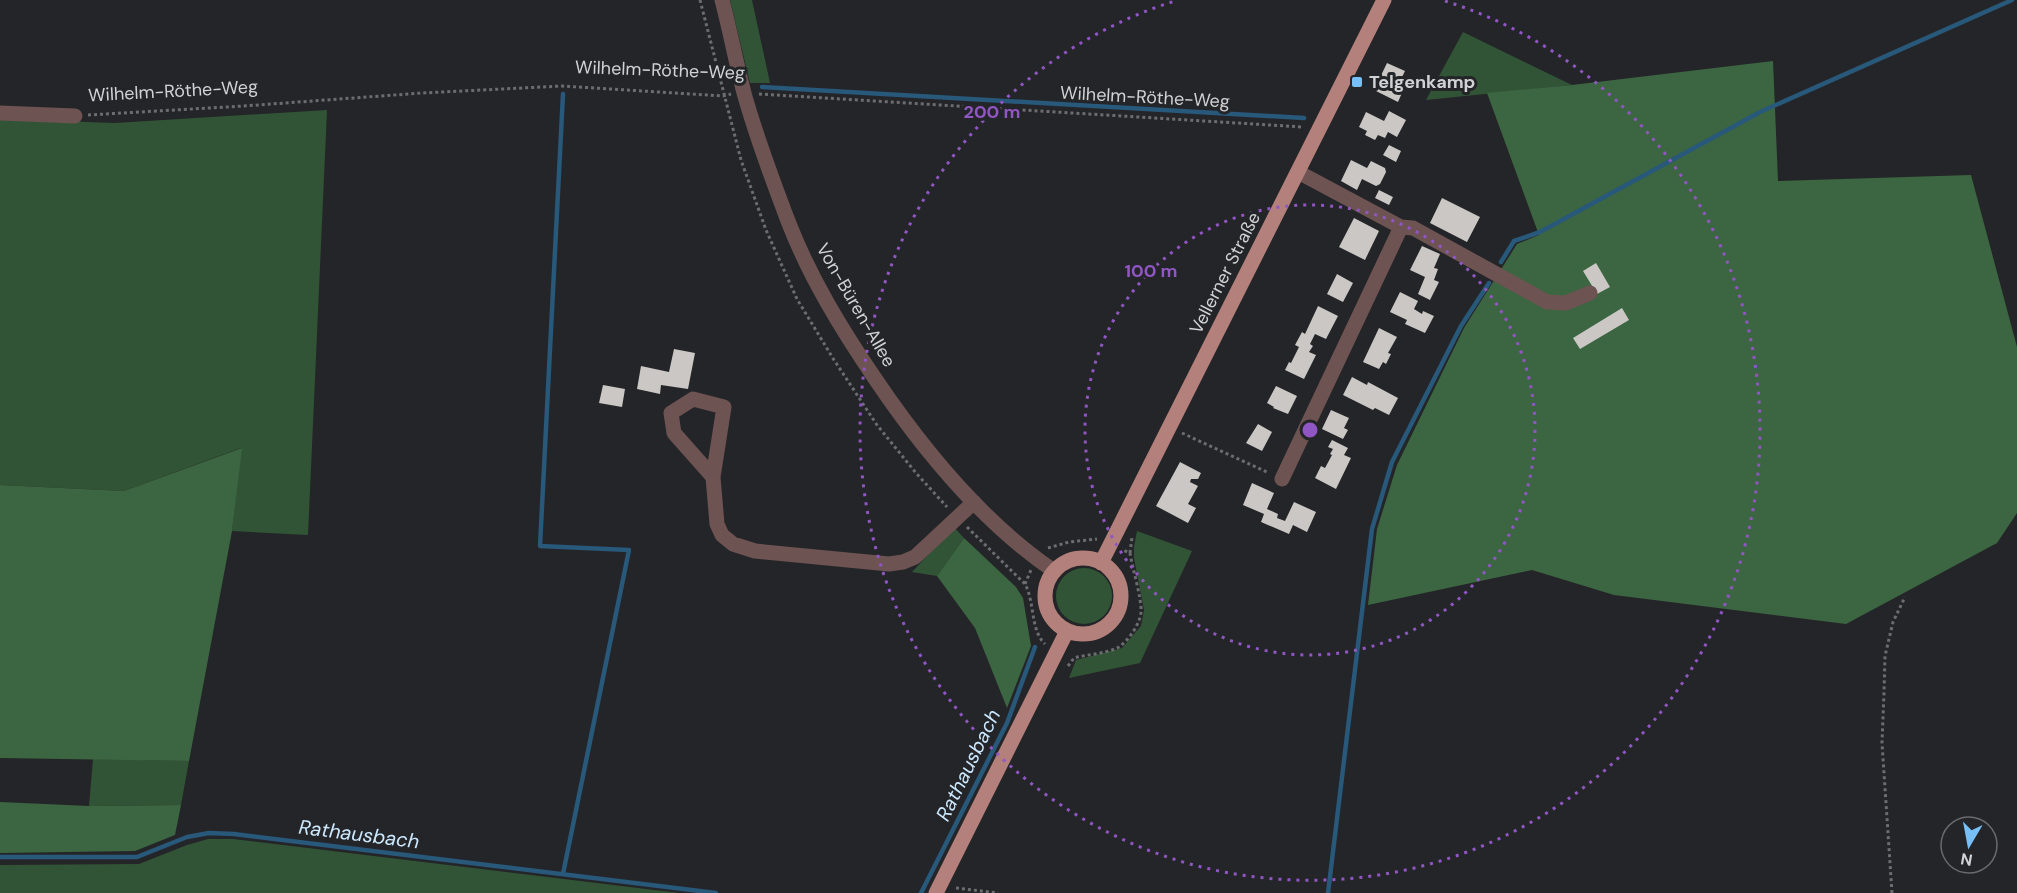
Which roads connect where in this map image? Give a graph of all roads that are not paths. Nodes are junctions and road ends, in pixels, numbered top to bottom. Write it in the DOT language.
graph roads {
  1 [pos="722,0"];
  2 [pos="1384,0"];
  3 [pos="0,113"];
  4 [pos="75,116"];
  5 [pos="1298,172"];
  6 [pos="1401,227"];
  7 [pos="1590,293"];
  8 [pos="713,477"];
  9 [pos="1282,479"];
  10 [pos="974,502"];
  11 [pos="1101,563"];
  12 [pos="1054,571"];
  13 [pos="1067,631"];
  14 [pos="939,887"];
  1 -- 10 [label="street, Von-Büren-Allee"];
  2 -- 5 [label="main road, Vellerner Straße"];
  3 -- 4 [label="street, Wilhelm-Röthe-Weg"];
  5 -- 6 [label="street"];
  5 -- 11 [label="main road, Vellerner Straße"];
  6 -- 7 [label="street"];
  6 -- 9 [label="street"];
  8 -- 8 [label="street"];
  8 -- 10 [label="street"];
  10 -- 12 [label="street, Von-Büren-Allee"];
  11 -- 12 [label="main road"];
  11 -- 13 [label="main road"];
  12 -- 13 [label="main road"];
  13 -- 14 [label="main road"];
}
